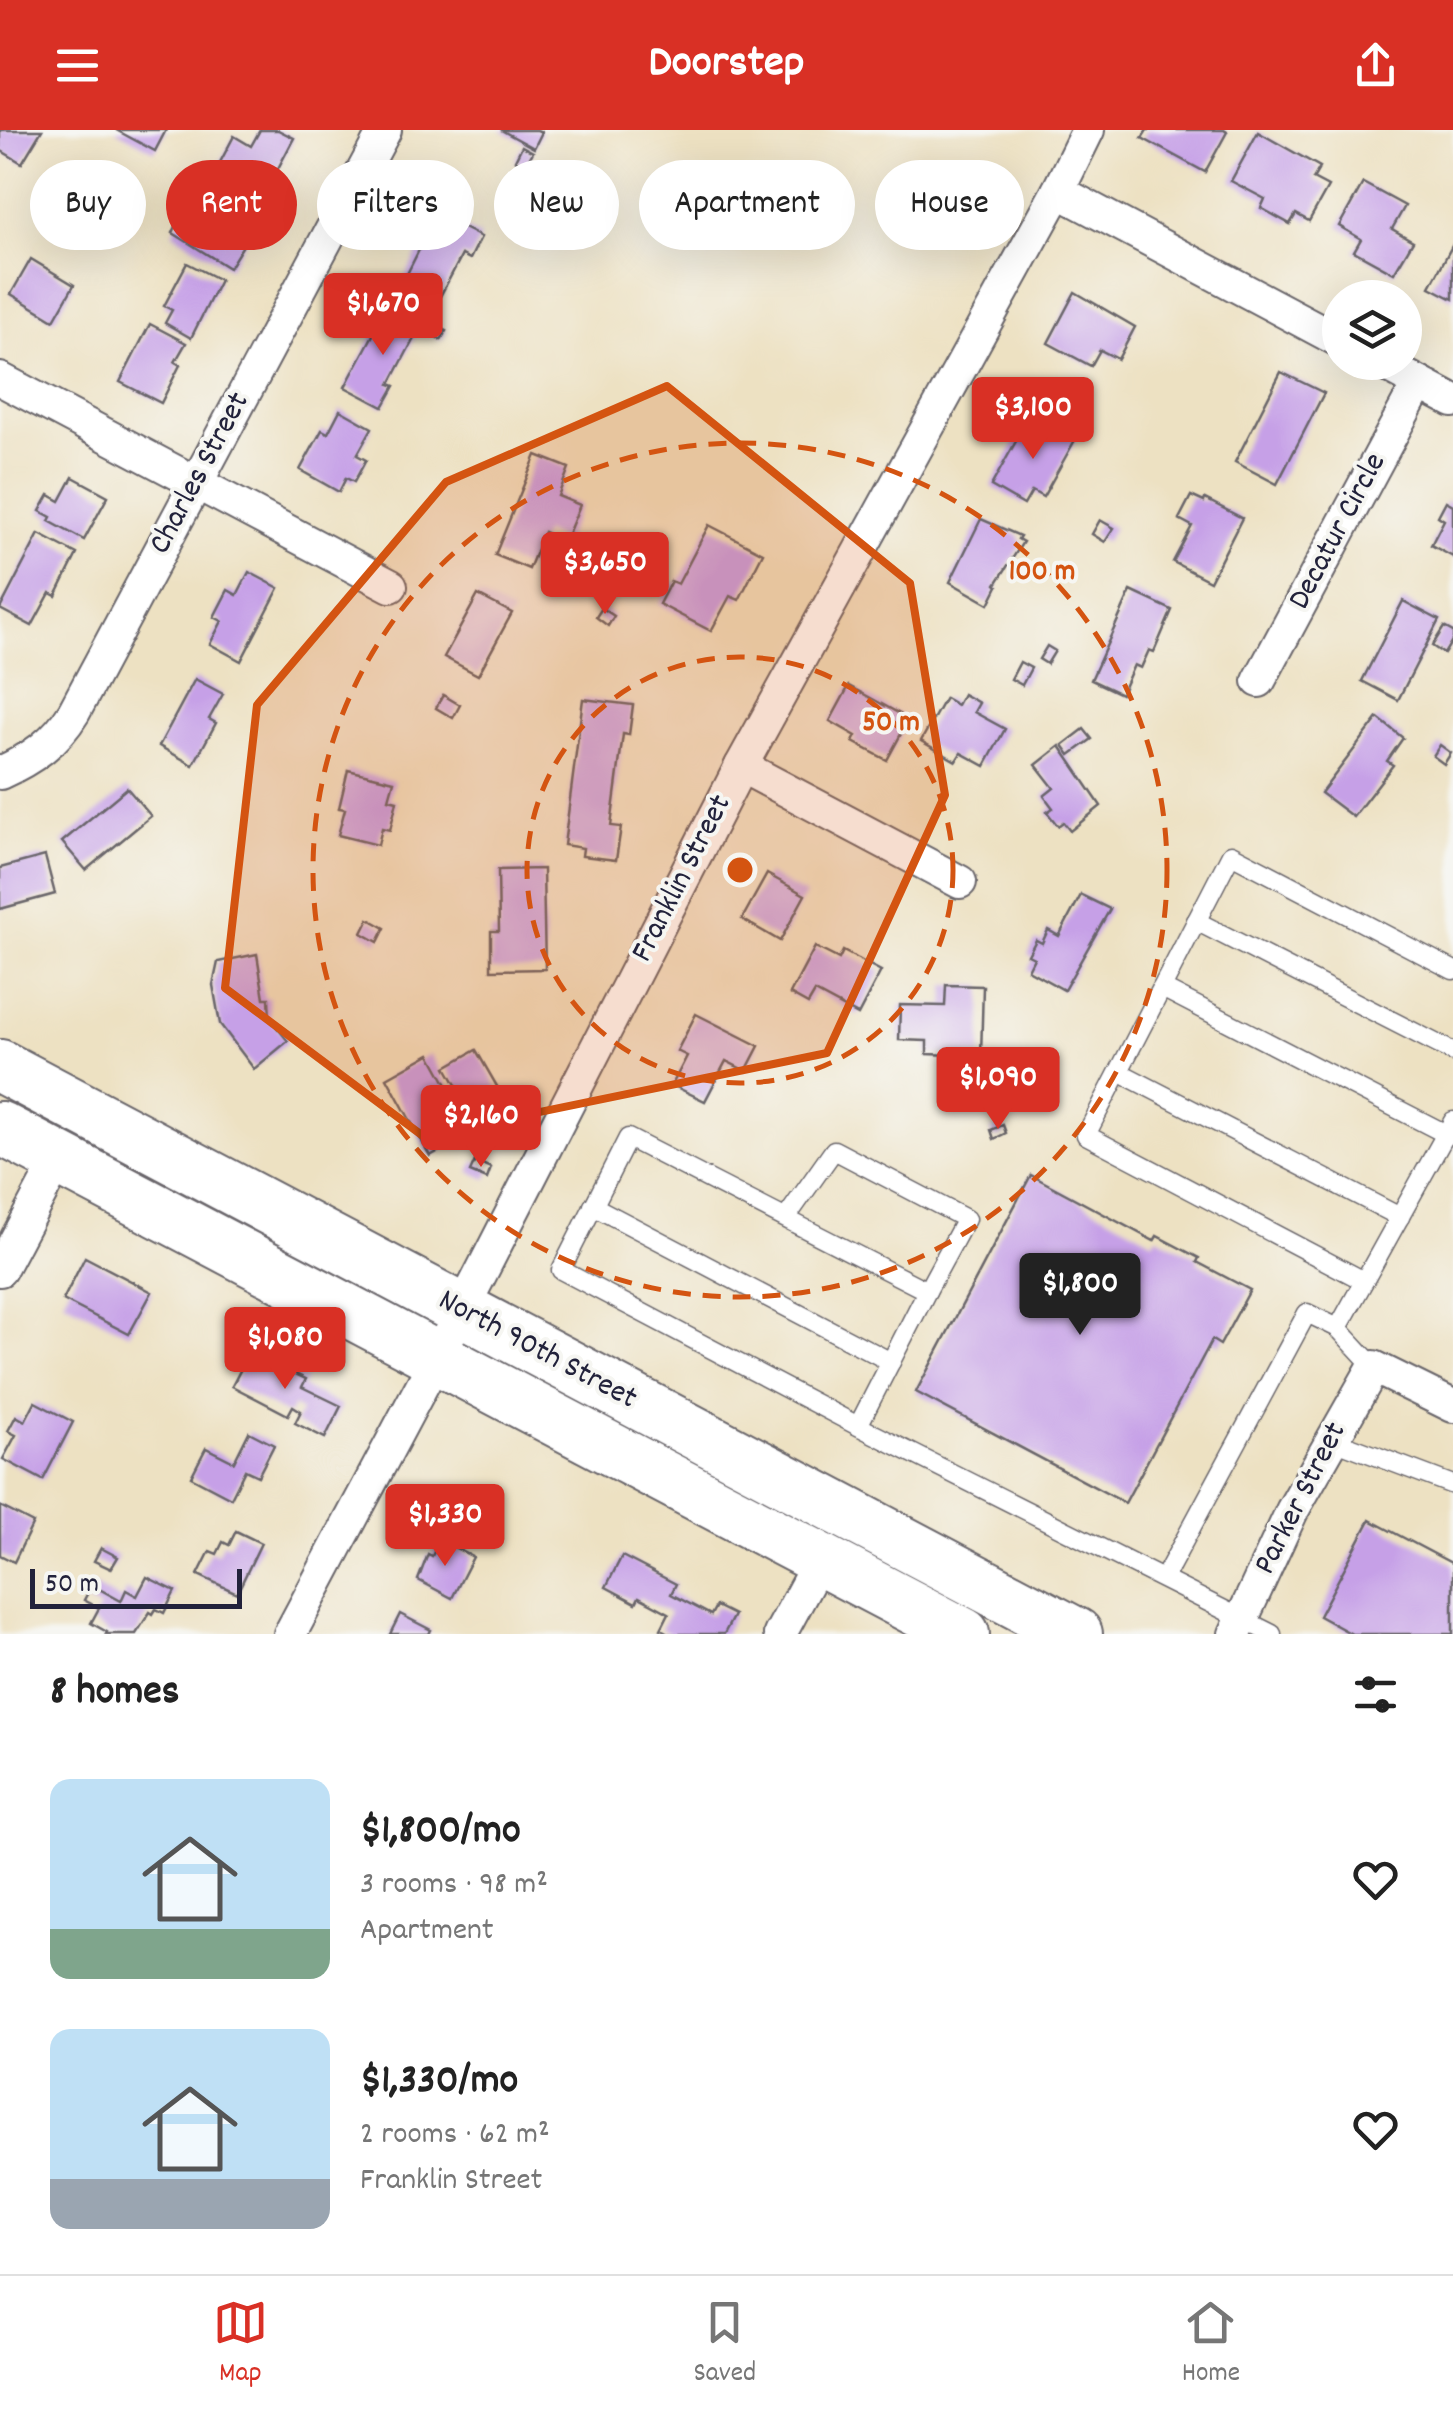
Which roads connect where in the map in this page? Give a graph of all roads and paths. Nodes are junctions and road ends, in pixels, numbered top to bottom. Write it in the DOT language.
graph roads {
  1 [pos="1088,130"];
  2 [pos="376,133"];
  3 [pos="1058,191"];
  4 [pos="1322,331"];
  5 [pos="0,379"];
  6 [pos="1413,380"];
  7 [pos="1419,383"];
  8 [pos="1453,402"];
  9 [pos="196,483"];
  10 [pos="391,586"];
  11 [pos="1259,681"];
  12 [pos="741,766"];
  13 [pos="0,773"];
  14 [pos="960,882"];
  15 [pos="1196,920"];
  16 [pos="1453,970"];
  17 [pos="1162,988"];
  18 [pos="1453,1052"];
  19 [pos="0,1066"];
  20 [pos="1118,1072"];
  21 [pos="1450,1127"];
  22 [pos="0,1128"];
  23 [pos="59,1159"];
  24 [pos="594,1206"];
  25 [pos="1400,1217"];
  26 [pos="786,1218"];
  27 [pos="0,1270"];
  28 [pos="1364,1281"];
  29 [pos="928,1291"];
  30 [pos="1338,1328"];
  31 [pos="449,1334"];
  32 [pos="891,1362"];
  33 [pos="1374,1367"];
  34 [pos="1453,1406"];
  35 [pos="858,1426"];
  36 [pos="1331,1440"];
  37 [pos="1453,1485"];
  38 [pos="821,1558"];
  39 [pos="1164,1578"];
  40 [pos="1239,1626"];
  41 [pos="290,1634"];
  42 [pos="780,1634"];
  43 [pos="964,1634"];
  44 [pos="1076,1634"];
  45 [pos="1272,1634"];
  1 -- 3 [label="street, Franklin Street"];
  2 -- 9 [label="street, Charles Street"];
  3 -- 4 [label="street"];
  3 -- 12 [label="street, Franklin Street"];
  5 -- 9 [label="street"];
  6 -- 7 [label="street"];
  7 -- 8 [label="street"];
  7 -- 11 [label="street, Decatur Circle"];
  9 -- 10 [label="street"];
  9 -- 13 [label="street, Charles Street"];
  12 -- 14 [label="street"];
  12 -- 31 [label="street, Franklin Street"];
  15 -- 16 [label="lane"];
  15 -- 17 [label="lane"];
  15 -- 18 [label="lane"];
  17 -- 20 [label="lane"];
  17 -- 21 [label="lane"];
  19 -- 31 [label="main road, North 90th Street"];
  20 -- 25 [label="lane"];
  20 -- 28 [label="lane"];
  21 -- 25 [label="lane"];
  22 -- 23 [label="main road, North 90th Street"];
  23 -- 27 [label="street"];
  23 -- 31 [label="main road, North 90th Street"];
  24 -- 26 [label="lane"];
  24 -- 32 [label="lane"];
  24 -- 35 [label="lane"];
  25 -- 28 [label="lane"];
  26 -- 29 [label="lane"];
  26 -- 29 [label="lane"];
  28 -- 30 [label="lane"];
  29 -- 32 [label="lane"];
  30 -- 33 [label="lane"];
  30 -- 39 [label="lane"];
  31 -- 38 [label="main road, North 90th Street"];
  31 -- 41 [label="street, Franklin Street"];
  31 -- 44 [label="main road, North 90th Street"];
  32 -- 35 [label="lane"];
  33 -- 34 [label="street"];
  33 -- 36 [label="street, Parker Street"];
  35 -- 39 [label="lane"];
  36 -- 37 [label="lane"];
  36 -- 40 [label="street, Parker Street"];
  38 -- 42 [label="street"];
  38 -- 43 [label="main road, North 90th Street"];
  39 -- 40 [label="lane"];
  40 -- 45 [label="lane"];
}
